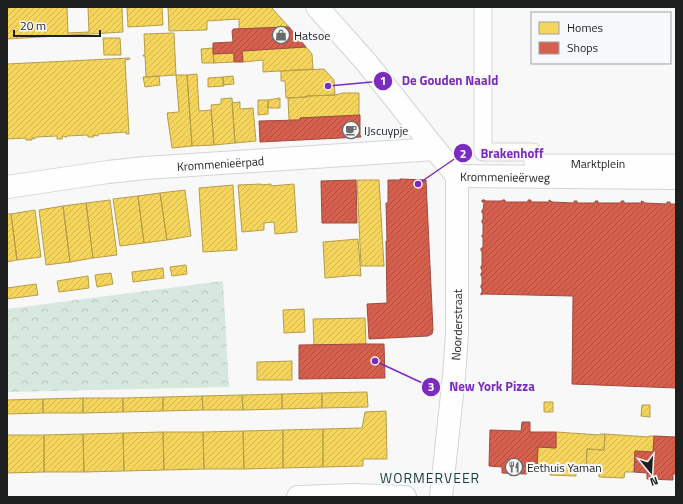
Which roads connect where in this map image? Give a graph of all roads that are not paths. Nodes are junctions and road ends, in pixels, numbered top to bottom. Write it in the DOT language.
graph roads {
  1 [pos="317,7"];
  2 [pos="483,7"];
  3 [pos="435,149"];
  4 [pos="676,163"];
  5 [pos="457,176"];
  6 [pos="676,178"];
  7 [pos="7,187"];
  8 [pos="298,497"];
  9 [pos="405,497"];
  10 [pos="441,497"];
  1 -- 3 [label="street, Krommenieërweg"];
  2 -- 4 [label="street, Marktplein"];
  3 -- 5 [label="street, Krommenieërweg"];
  3 -- 7 [label="street, Krommenieërpad"];
  5 -- 6 [label="street, Krommenieërweg"];
  5 -- 10 [label="street, Noorderstraat"];
  8 -- 9 [label="street"];
}
